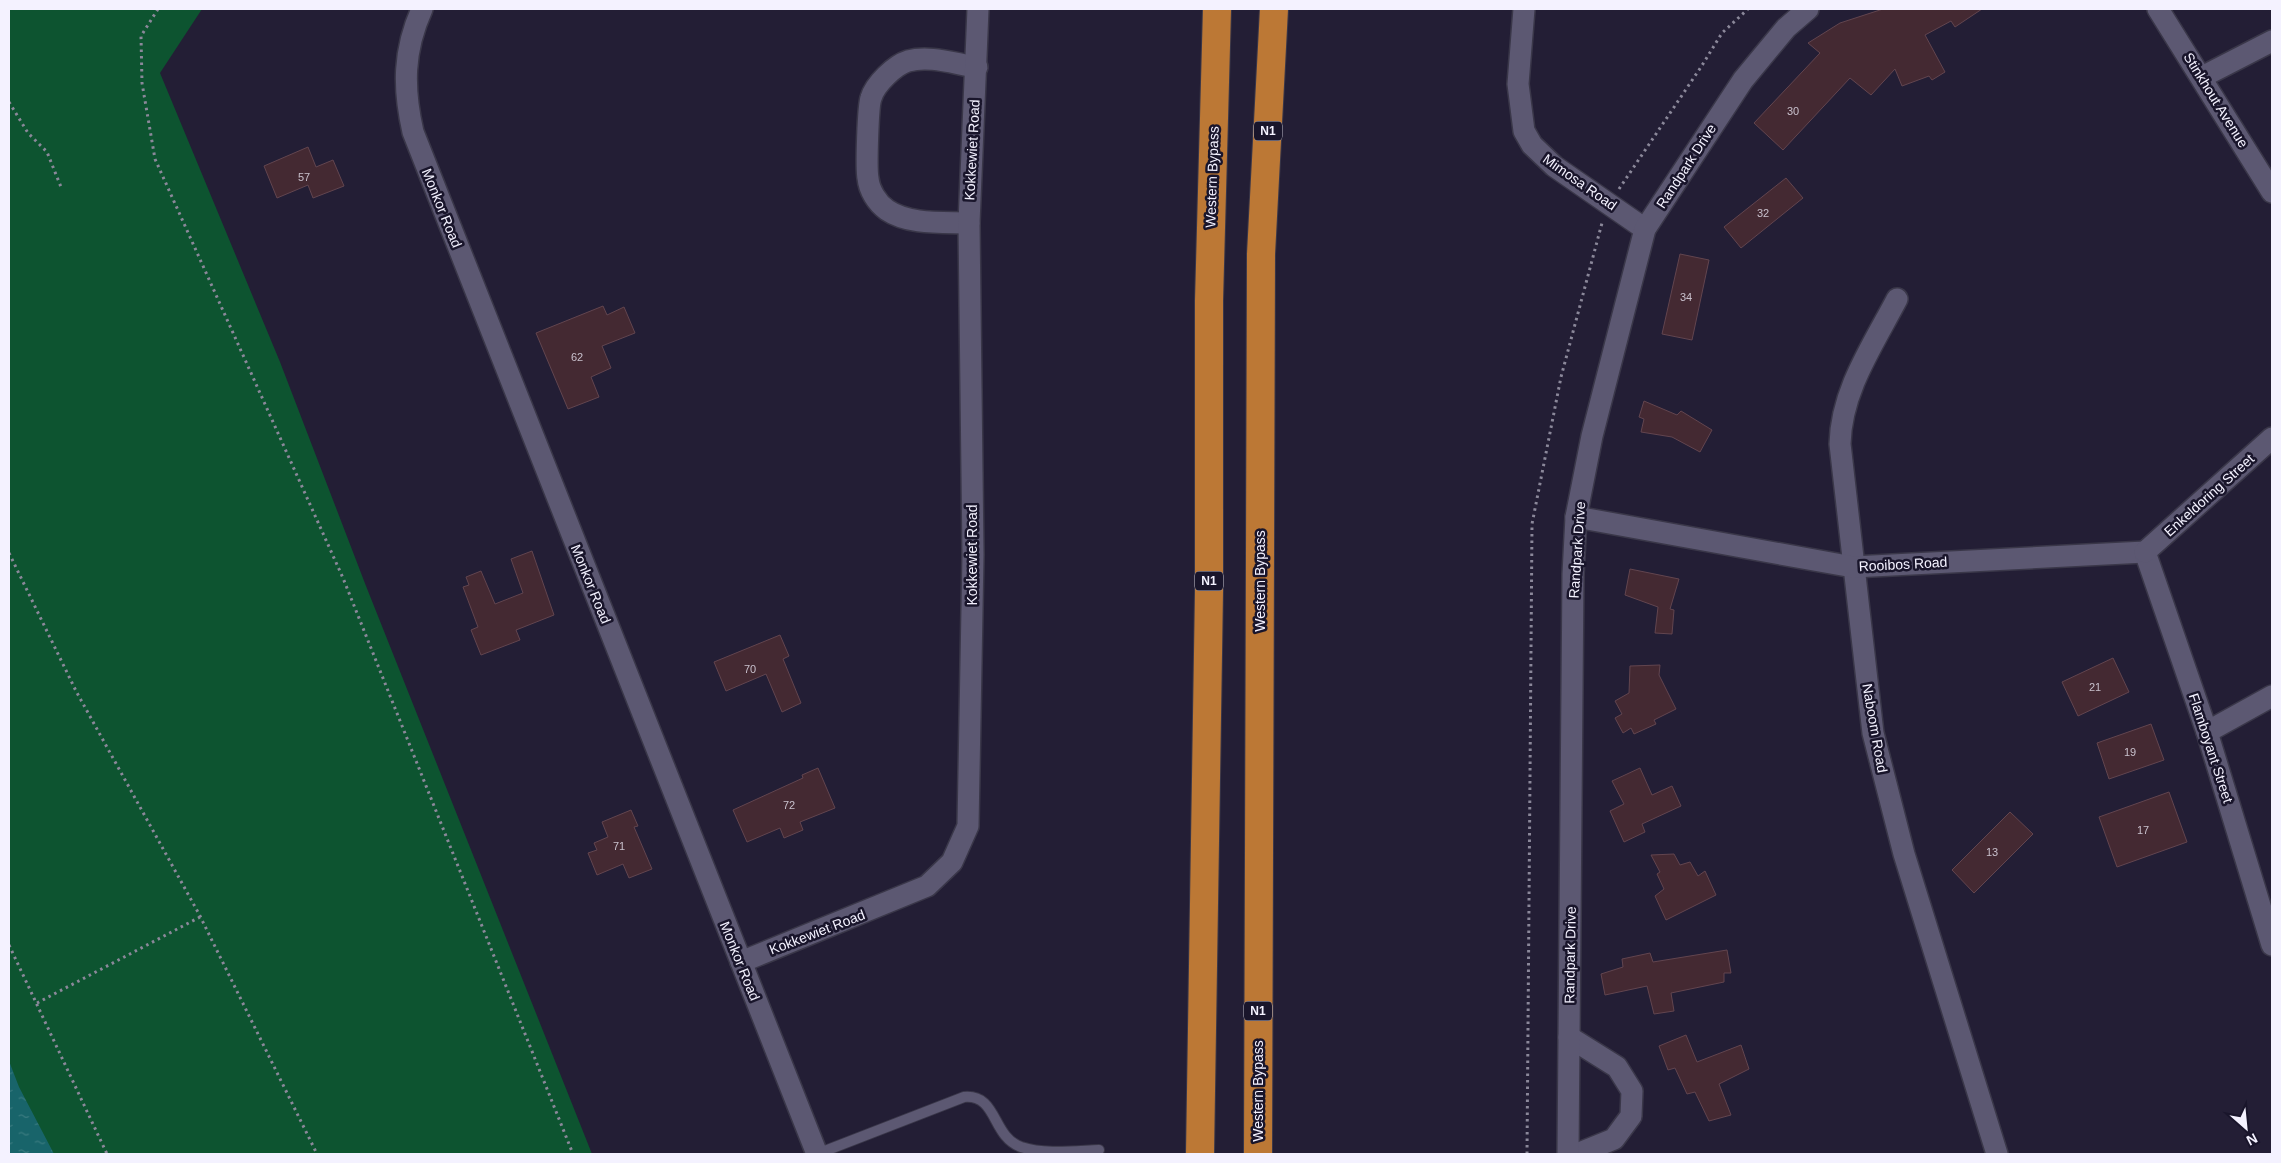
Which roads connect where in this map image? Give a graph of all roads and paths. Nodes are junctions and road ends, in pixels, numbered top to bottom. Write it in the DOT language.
graph roads {
  1 [pos="158,9"];
  2 [pos="422,9"];
  3 [pos="978,9"];
  4 [pos="1217,9"];
  5 [pos="1274,9"];
  6 [pos="1524,9"];
  7 [pos="1808,9"];
  8 [pos="2158,9"];
  9 [pos="2272,41"];
  10 [pos="977,67"];
  11 [pos="2202,78"];
  12 [pos="9,102"];
  13 [pos="62,187"];
  14 [pos="2272,192"];
  15 [pos="969,223"];
  16 [pos="1645,229"];
  17 [pos="1897,299"];
  18 [pos="2272,438"];
  19 [pos="1576,517"];
  20 [pos="2145,552"];
  21 [pos="9,553"];
  22 [pos="1854,567"];
  23 [pos="2272,696"];
  24 [pos="2207,732"];
  25 [pos="200,917"];
  26 [pos="9,945"];
  27 [pos="2272,945"];
  28 [pos="741,962"];
  29 [pos="37,1003"];
  30 [pos="1569,1037"];
  31 [pos="1100,1150"];
  32 [pos="107,1154"];
  33 [pos="317,1154"];
  34 [pos="573,1154"];
  35 [pos="817,1154"];
  36 [pos="1200,1154"];
  37 [pos="1258,1154"];
  38 [pos="1568,1154"];
  39 [pos="1577,1154"];
  40 [pos="1997,1154"];
  1 -- 34 [label="path"];
  2 -- 28 [label="street, Monkor Road"];
  3 -- 10 [label="street, Kokkewiet Road"];
  4 -- 36 [label="highway, Western Bypass / N1"];
  5 -- 37 [label="highway, Western Bypass / N1"];
  6 -- 16 [label="street, Mimosa Road"];
  7 -- 16 [label="street, Randpark Drive"];
  8 -- 11 [label="street, Stinkhout Avenue"];
  9 -- 11 [label="street"];
  10 -- 15 [label="street, Kokkewiet Road"];
  10 -- 15 [label="street"];
  11 -- 14 [label="street, Stinkhout Avenue"];
  12 -- 13 [label="path"];
  15 -- 28 [label="street, Kokkewiet Road"];
  16 -- 19 [label="street, Randpark Drive"];
  17 -- 22 [label="street, Naboom Road"];
  18 -- 20 [label="street, Enkeldoring Street"];
  19 -- 22 [label="street, Rooibos Road"];
  19 -- 30 [label="street, Randpark Drive"];
  20 -- 22 [label="street, Rooibos Road"];
  20 -- 24 [label="street, Flamboyant Street"];
  21 -- 25 [label="path"];
  22 -- 40 [label="street, Naboom Road"];
  23 -- 24 [label="street"];
  24 -- 27 [label="street, Flamboyant Street"];
  25 -- 29 [label="path"];
  25 -- 33 [label="path"];
  26 -- 29 [label="path"];
  28 -- 35 [label="street, Monkor Road"];
  29 -- 32 [label="path"];
  30 -- 38 [label="street, Randpark Drive"];
  30 -- 39 [label="street"];
  31 -- 35 [label="lane"];
}
